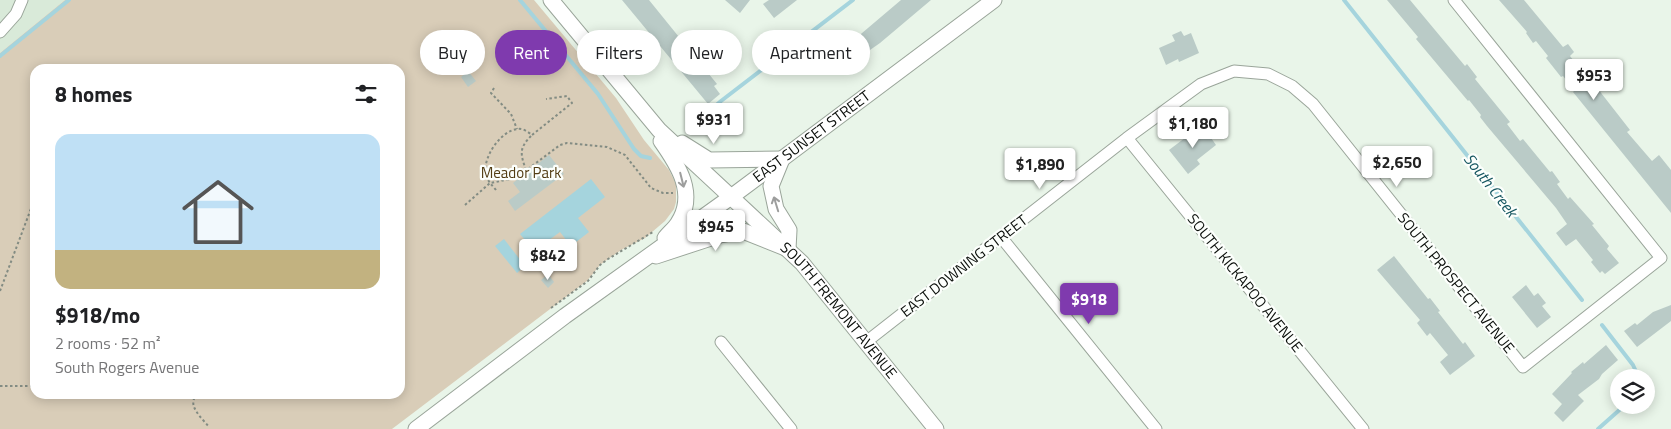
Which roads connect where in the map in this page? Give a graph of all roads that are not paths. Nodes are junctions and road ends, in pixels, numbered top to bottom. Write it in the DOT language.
graph roads {
  1 [pos="22,0"];
  2 [pos="551,0"];
  3 [pos="1454,0"];
  4 [pos="994,1"];
  5 [pos="0,32"];
  6 [pos="1234,71"];
  7 [pos="652,122"];
  8 [pos="1127,138"];
  9 [pos="782,159"];
  10 [pos="731,197"];
  11 [pos="1001,237"];
  12 [pos="788,249"];
  13 [pos="645,259"];
  14 [pos="721,342"];
  15 [pos="866,342"];
  16 [pos="416,429"];
  17 [pos="791,429"];
  18 [pos="936,429"];
  19 [pos="1156,429"];
  20 [pos="1363,429"];
  1 -- 5 [label="street"];
  2 -- 7 [label="main road, SOUTH FREMONT AVENUE"];
  3 -- 6 [label="street, SOUTH PROSPECT AVENUE"];
  4 -- 9 [label="main road, EAST SUNSET STREET"];
  6 -- 8 [label="street, EAST DOWNING STREET"];
  7 -- 9 [label="main road"];
  7 -- 10 [label="main road, SOUTH FREMONT AVENUE"];
  7 -- 13 [label="main road, one-way"];
  8 -- 11 [label="street, EAST DOWNING STREET"];
  8 -- 20 [label="street, SOUTH KICKAPOO AVENUE"];
  9 -- 10 [label="main road, EAST SUNSET STREET"];
  12 -- 9 [label="main road, one-way"];
  10 -- 12 [label="main road, SOUTH FREMONT AVENUE"];
  10 -- 13 [label="main road, EAST SUNSET STREET"];
  11 -- 15 [label="street, EAST DOWNING STREET"];
  11 -- 19 [label="street"];
  12 -- 13 [label="main road"];
  12 -- 15 [label="main road, SOUTH FREMONT AVENUE"];
  13 -- 16 [label="main road, EAST SUNSET STREET"];
  14 -- 17 [label="street"];
  15 -- 18 [label="main road, SOUTH FREMONT AVENUE"];
}
